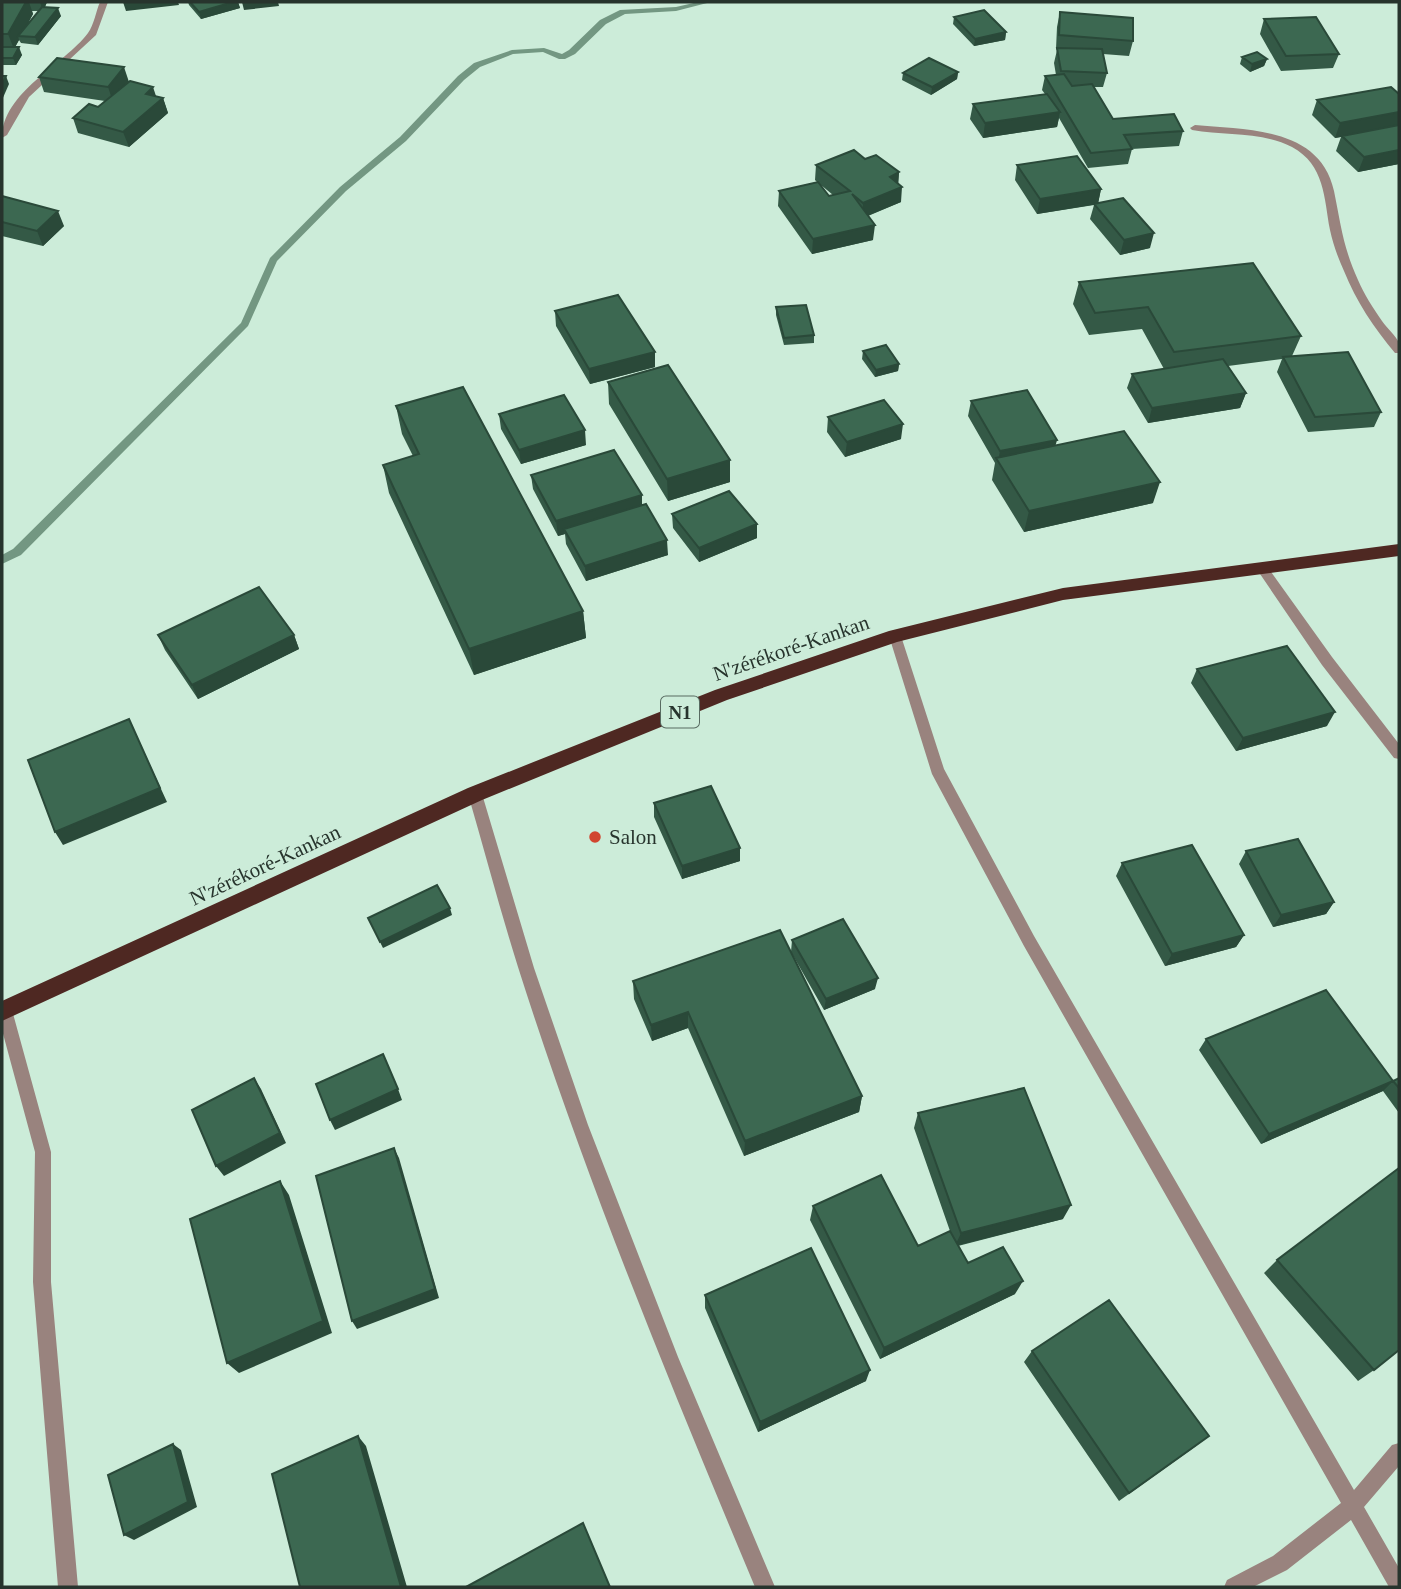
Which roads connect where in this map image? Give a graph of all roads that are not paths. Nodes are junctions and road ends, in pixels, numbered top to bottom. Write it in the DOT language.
graph roads {
  1 [pos="104,2"];
  2 [pos="1195,128"];
  3 [pos="2,135"];
  4 [pos="1399,350"];
  5 [pos="1399,550"];
  6 [pos="1262,568"];
  7 [pos="895,636"];
  8 [pos="1399,754"];
  9 [pos="475,794"];
  10 [pos="3,1010"];
  11 [pos="1399,1451"];
  12 [pos="1353,1506"];
  13 [pos="68,1587"];
  14 [pos="765,1587"];
  15 [pos="1234,1587"];
  16 [pos="1399,1587"];
  1 -- 3 [label="street"];
  2 -- 4 [label="street"];
  5 -- 6 [label="highway, N'zérékoré-Kankan / N1"];
  6 -- 7 [label="highway, N'zérékoré-Kankan / N1"];
  6 -- 8 [label="street"];
  7 -- 9 [label="highway, N'zérékoré-Kankan / N1"];
  7 -- 12 [label="street"];
  9 -- 10 [label="highway, N'zérékoré-Kankan / N1"];
  9 -- 14 [label="street"];
  10 -- 13 [label="street"];
  11 -- 12 [label="street"];
  12 -- 15 [label="street"];
  12 -- 16 [label="street"];
}
